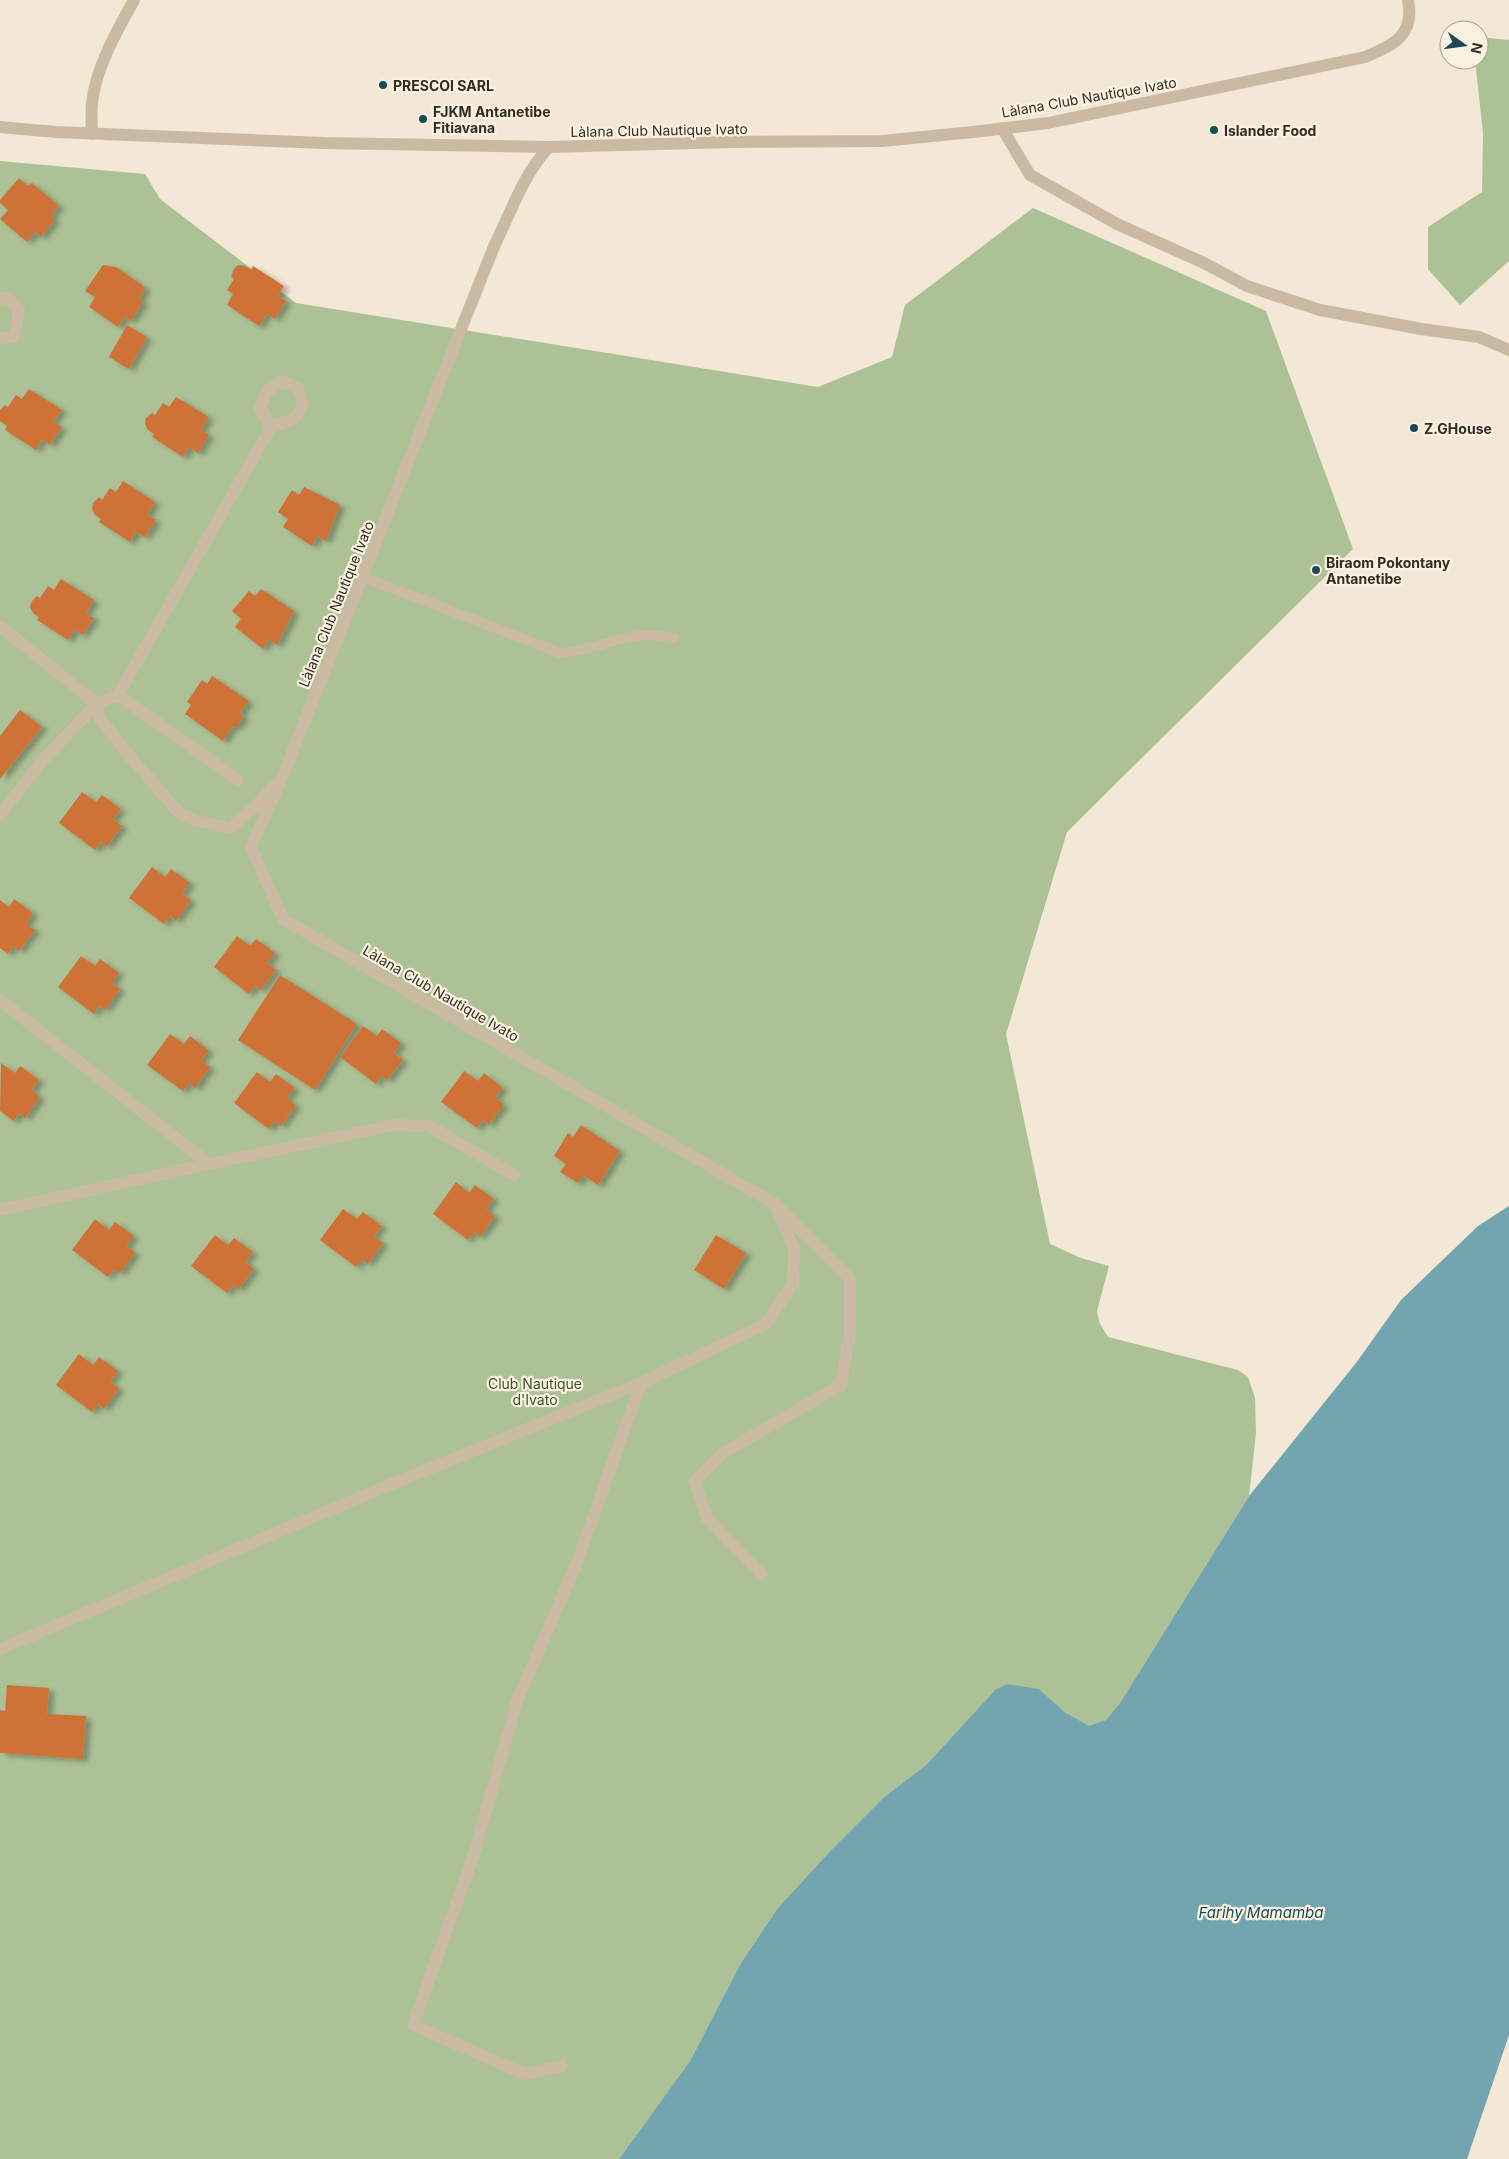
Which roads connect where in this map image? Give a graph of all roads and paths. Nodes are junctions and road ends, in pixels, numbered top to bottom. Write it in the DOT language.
graph roads {
  1 [pos="134,0"];
  2 [pos="1408,0"];
  3 [pos="0,127"];
  4 [pos="1002,128"];
  5 [pos="92,134"];
  6 [pos="549,147"];
  7 [pos="0,299"];
  8 [pos="0,338"];
  9 [pos="1509,350"];
  10 [pos="271,427"];
  11 [pos="362,577"];
  12 [pos="0,626"];
  13 [pos="674,638"];
  14 [pos="118,696"];
  15 [pos="97,704"];
  16 [pos="284,774"];
  17 [pos="238,780"];
  18 [pos="0,815"];
  19 [pos="0,1000"];
  20 [pos="209,1164"];
  21 [pos="514,1175"];
  22 [pos="775,1204"];
  23 [pos="0,1210"];
  24 [pos="641,1383"];
  25 [pos="762,1574"];
  26 [pos="0,1649"];
  27 [pos="562,2066"];
  1 -- 5 [label="street"];
  2 -- 4 [label="street, Làlana Club Nautique Ivato"];
  3 -- 5 [label="street"];
  4 -- 6 [label="street, Làlana Club Nautique Ivato"];
  4 -- 9 [label="street"];
  5 -- 6 [label="street"];
  6 -- 11 [label="street, Làlana Club Nautique Ivato"];
  7 -- 8 [label="street"];
  10 -- 14 [label="street"];
  11 -- 13 [label="lane"];
  11 -- 16 [label="street, Làlana Club Nautique Ivato"];
  12 -- 15 [label="street"];
  14 -- 15 [label="street"];
  14 -- 17 [label="street"];
  15 -- 16 [label="street"];
  15 -- 18 [label="street"];
  16 -- 22 [label="street, Làlana Club Nautique Ivato"];
  19 -- 20 [label="street"];
  20 -- 21 [label="street"];
  20 -- 23 [label="street"];
  22 -- 24 [label="street"];
  22 -- 25 [label="street, Làlana Club Nautique Ivato"];
  24 -- 26 [label="street"];
  24 -- 27 [label="street"];
}
